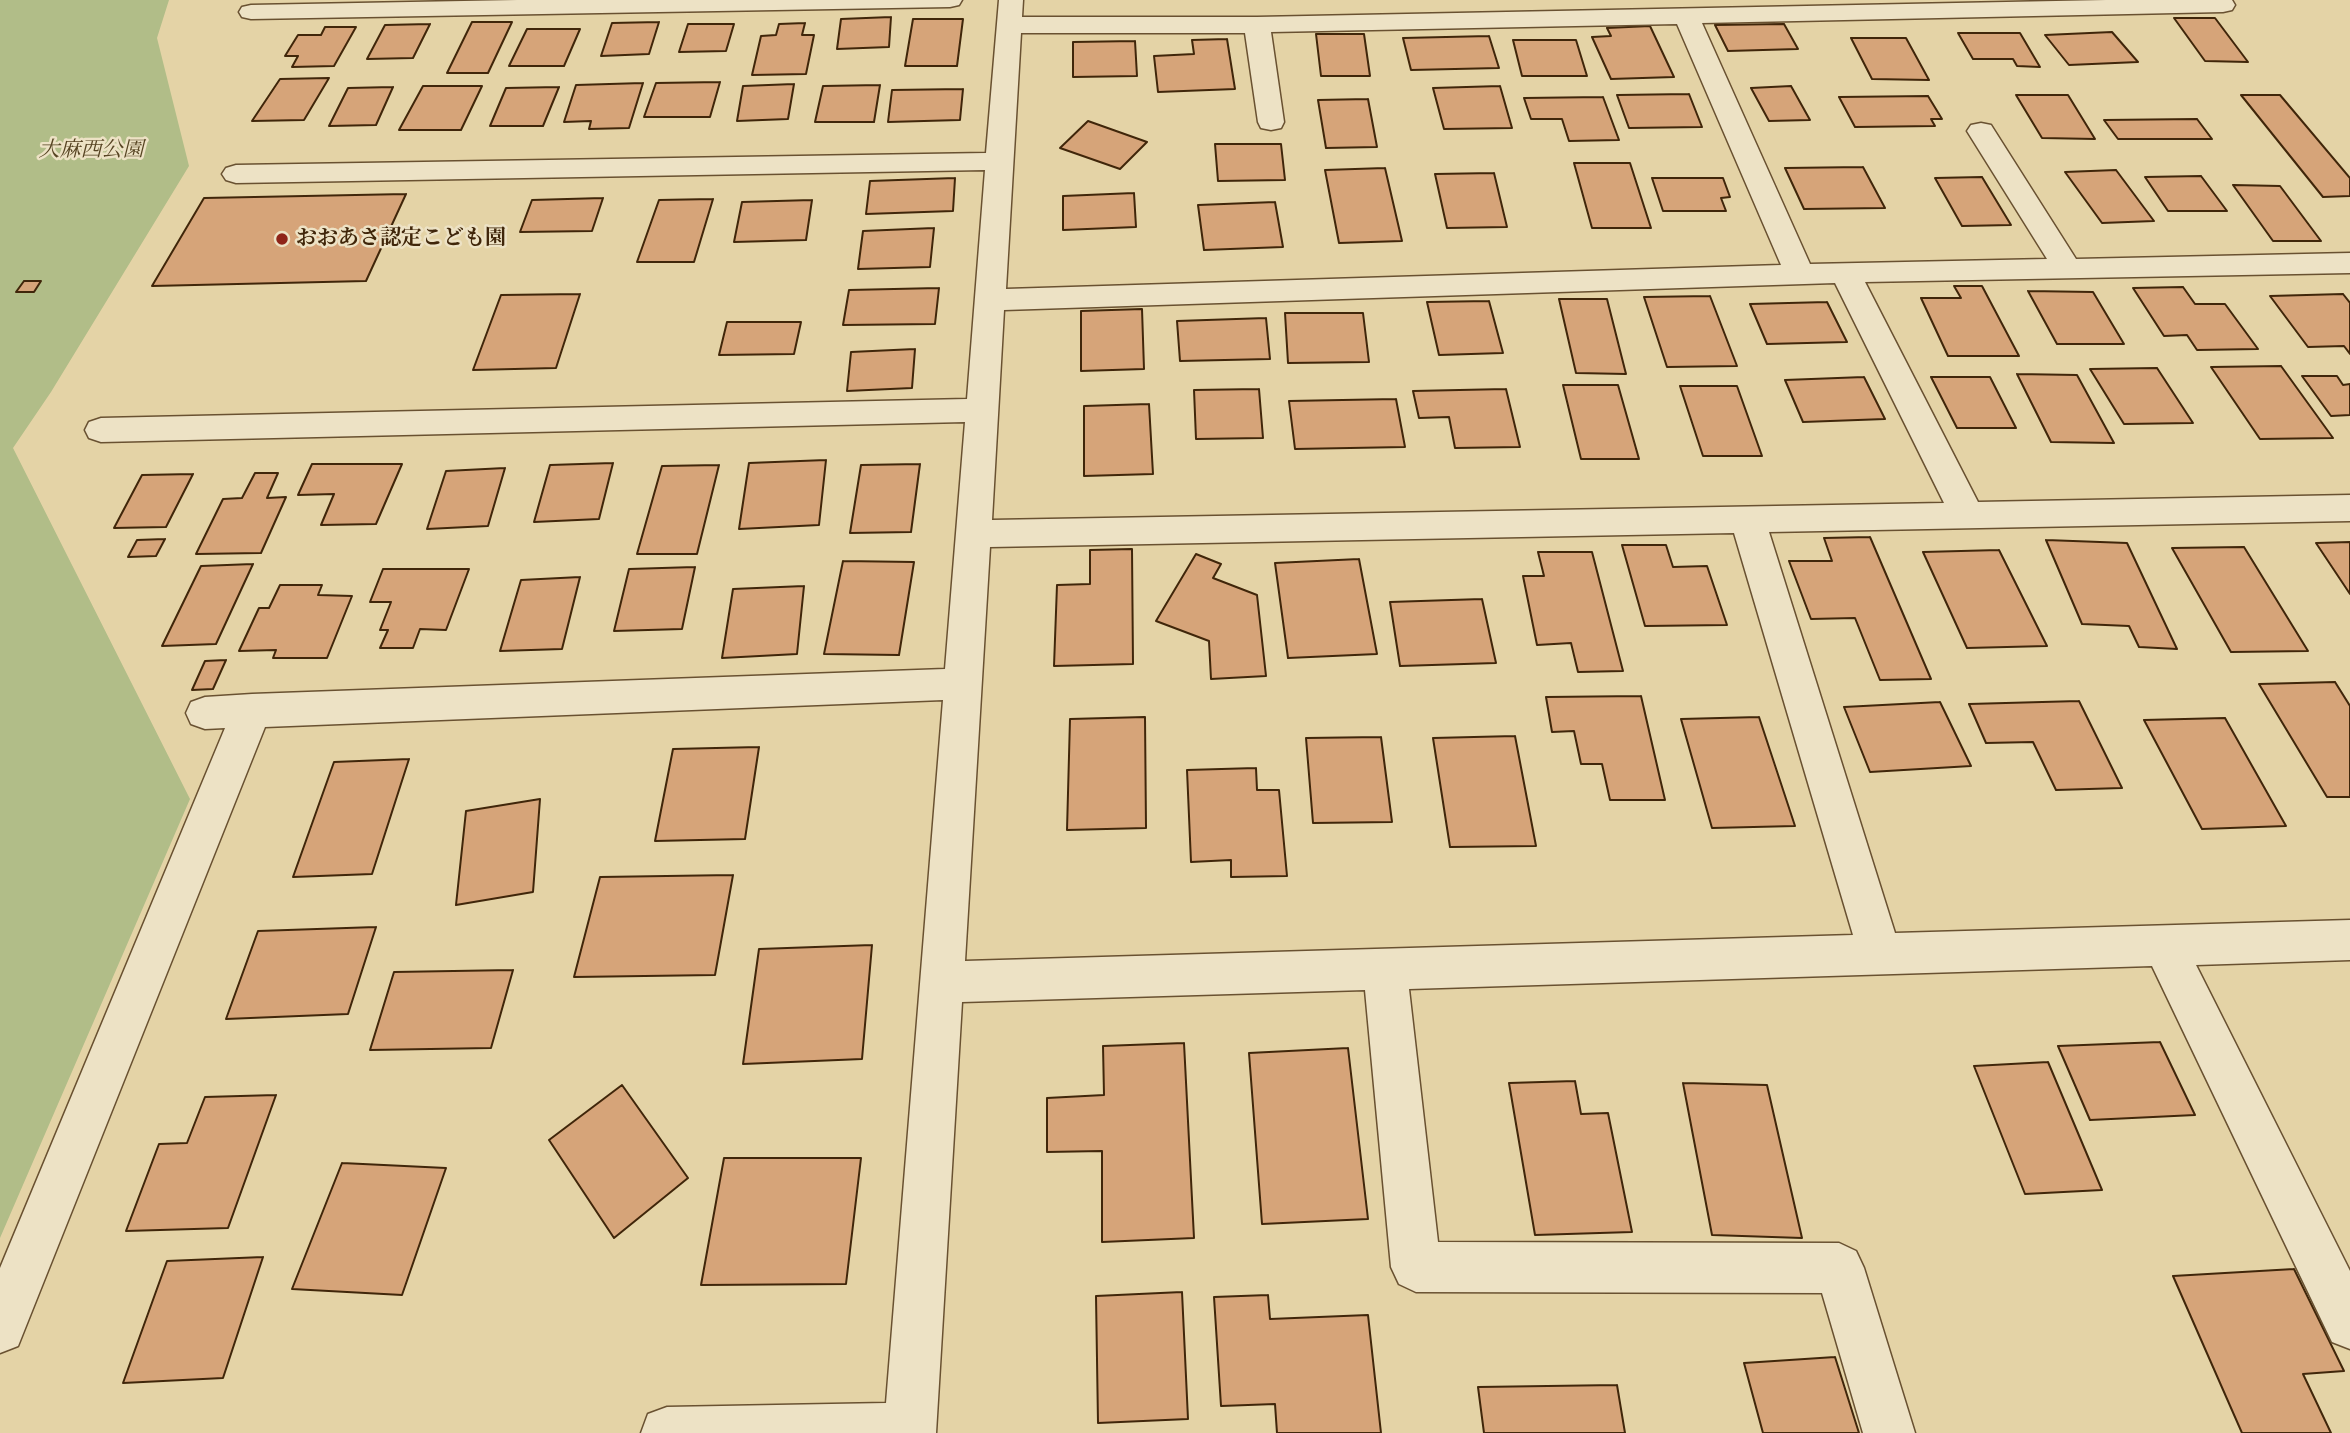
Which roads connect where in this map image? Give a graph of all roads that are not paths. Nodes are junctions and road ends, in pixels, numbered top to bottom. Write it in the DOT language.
graph roads {
  1 [pos="950,0"];
  2 [pos="2218,0"];
  3 [pos="251,12"];
  4 [pos="1011,13"];
  5 [pos="1686,16"];
  6 [pos="1258,24"];
  7 [pos="1270,122"];
  8 [pos="1981,131"];
  9 [pos="1000,161"];
  10 [pos="236,174"];
  11 [pos="2350,263"];
  12 [pos="2068,269"];
  13 [pos="1845,274"];
  14 [pos="1800,275"];
  15 [pos="990,300"];
  16 [pos="983,410"];
  17 [pos="101,430"];
  18 [pos="2350,509"];
  19 [pos="1967,515"];
  20 [pos="1748,520"];
  21 [pos="974,534"];
  22 [pos="963,684"];
  23 [pos="252,710"];
  24 [pos="205,713"];
  25 [pos="2350,940"];
  26 [pos="2164,945"];
  27 [pos="1880,954"];
  28 [pos="1385,969"];
  29 [pos="942,982"];
  30 [pos="2350,1324"];
  31 [pos="0,1328"];
  32 [pos="910,1431"];
  33 [pos="667,1433"];
  34 [pos="1889,1433"];
  1 -- 3 [label="street"];
  2 -- 5 [label="street"];
  4 -- 6 [label="street"];
  4 -- 9 [label="street"];
  5 -- 6 [label="street"];
  5 -- 14 [label="street"];
  6 -- 7 [label="street"];
  8 -- 12 [label="street"];
  9 -- 10 [label="street"];
  9 -- 15 [label="street"];
  11 -- 12 [label="street"];
  12 -- 13 [label="street"];
  13 -- 14 [label="street"];
  13 -- 19 [label="street"];
  14 -- 15 [label="street"];
  15 -- 16 [label="street"];
  16 -- 17 [label="street"];
  16 -- 21 [label="street"];
  18 -- 19 [label="street"];
  19 -- 20 [label="street"];
  20 -- 21 [label="street"];
  20 -- 27 [label="street"];
  21 -- 22 [label="street"];
  22 -- 23 [label="street"];
  22 -- 29 [label="street"];
  23 -- 24 [label="street"];
  23 -- 31 [label="street"];
  25 -- 26 [label="street"];
  26 -- 27 [label="street"];
  26 -- 30 [label="street"];
  27 -- 28 [label="street"];
  28 -- 29 [label="street"];
  28 -- 34 [label="street"];
  29 -- 32 [label="street"];
  32 -- 33 [label="street"];
}
